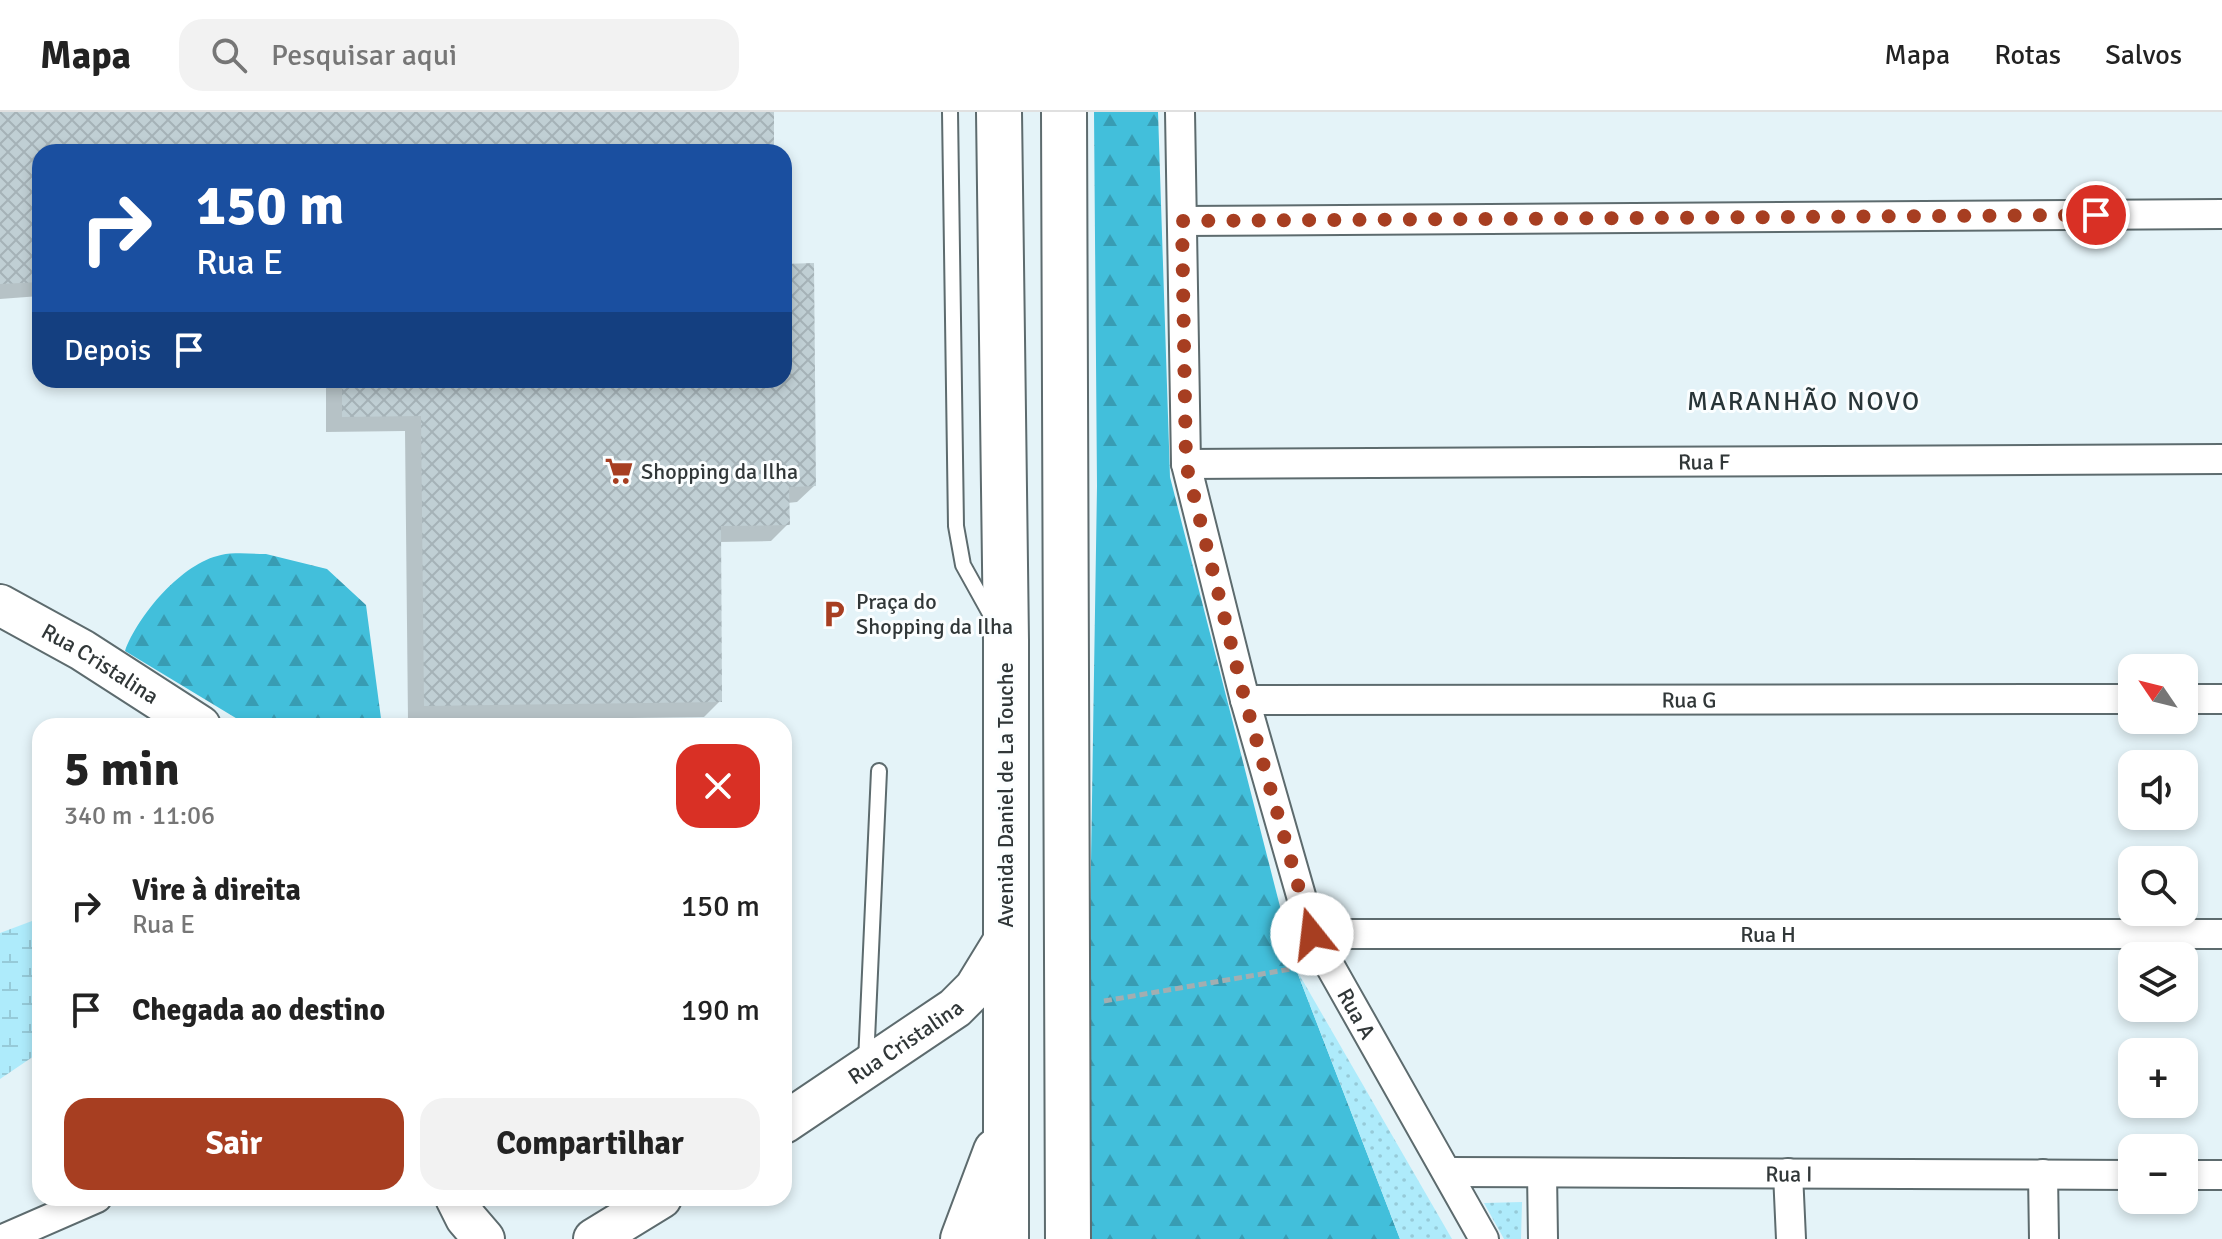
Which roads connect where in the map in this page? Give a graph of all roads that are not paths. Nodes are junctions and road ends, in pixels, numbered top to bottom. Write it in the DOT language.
graph roads {
  1 [pos="950,112"];
  2 [pos="999,112"];
  3 [pos="1064,112"];
  4 [pos="1180,112"];
  5 [pos="2222,214"];
  6 [pos="1182,221"];
  7 [pos="2222,459"];
  8 [pos="1186,464"];
  9 [pos="0,605"];
  10 [pos="1006,640"];
  11 [pos="2118,699"];
  12 [pos="2198,699"];
  13 [pos="2222,699"];
  14 [pos="1245,700"];
  15 [pos="188,718"];
  16 [pos="879,771"];
  17 [pos="1312,934"];
  18 [pos="2222,934"];
  19 [pos="1005,939"];
  20 [pos="865,1070"];
  21 [pos="792,1118"];
  22 [pos="1006,1127"];
  23 [pos="1447,1172"];
  24 [pos="1542,1173"];
  25 [pos="1788,1173"];
  26 [pos="2043,1174"];
  27 [pos="2118,1175"];
  28 [pos="2198,1175"];
  29 [pos="2222,1175"];
  30 [pos="79,1206"];
  31 [pos="648,1206"];
  32 [pos="3,1239"];
  33 [pos="594,1239"];
  34 [pos="963,1239"];
  35 [pos="1006,1239"];
  36 [pos="1068,1239"];
  37 [pos="1484,1239"];
  38 [pos="1543,1239"];
  39 [pos="1791,1239"];
  40 [pos="2044,1239"];
  1 -- 10 [label="lane"];
  2 -- 10 [label="main road, Avenida Daniel de La Touche"];
  3 -- 36 [label="main road"];
  4 -- 6 [label="street, Rua A"];
  5 -- 6 [label="street"];
  6 -- 8 [label="street, Rua A"];
  7 -- 8 [label="street, Rua F"];
  8 -- 14 [label="street, Rua A"];
  9 -- 15 [label="street, Rua Cristalina"];
  10 -- 19 [label="main road, Avenida Daniel de La Touche"];
  11 -- 14 [label="street, Rua G"];
  12 -- 13 [label="street"];
  14 -- 17 [label="street, Rua A"];
  16 -- 20 [label="lane"];
  17 -- 18 [label="street, Rua H"];
  17 -- 23 [label="street, Rua A"];
  19 -- 20 [label="street, Rua Cristalina"];
  19 -- 22 [label="main road, Avenida Daniel de La Touche"];
  20 -- 21 [label="street, Rua Cristalina"];
  22 -- 34 [label="main road"];
  22 -- 35 [label="main road, Avenida Daniel de La Touche"];
  23 -- 24 [label="street, Rua I"];
  23 -- 37 [label="street, Rua A"];
  24 -- 25 [label="street, Rua I"];
  24 -- 38 [label="street"];
  25 -- 26 [label="street, Rua I"];
  25 -- 39 [label="street"];
  26 -- 27 [label="street, Rua I"];
  26 -- 40 [label="street"];
  28 -- 29 [label="street"];
  30 -- 32 [label="street"];
  31 -- 33 [label="street"];
}
